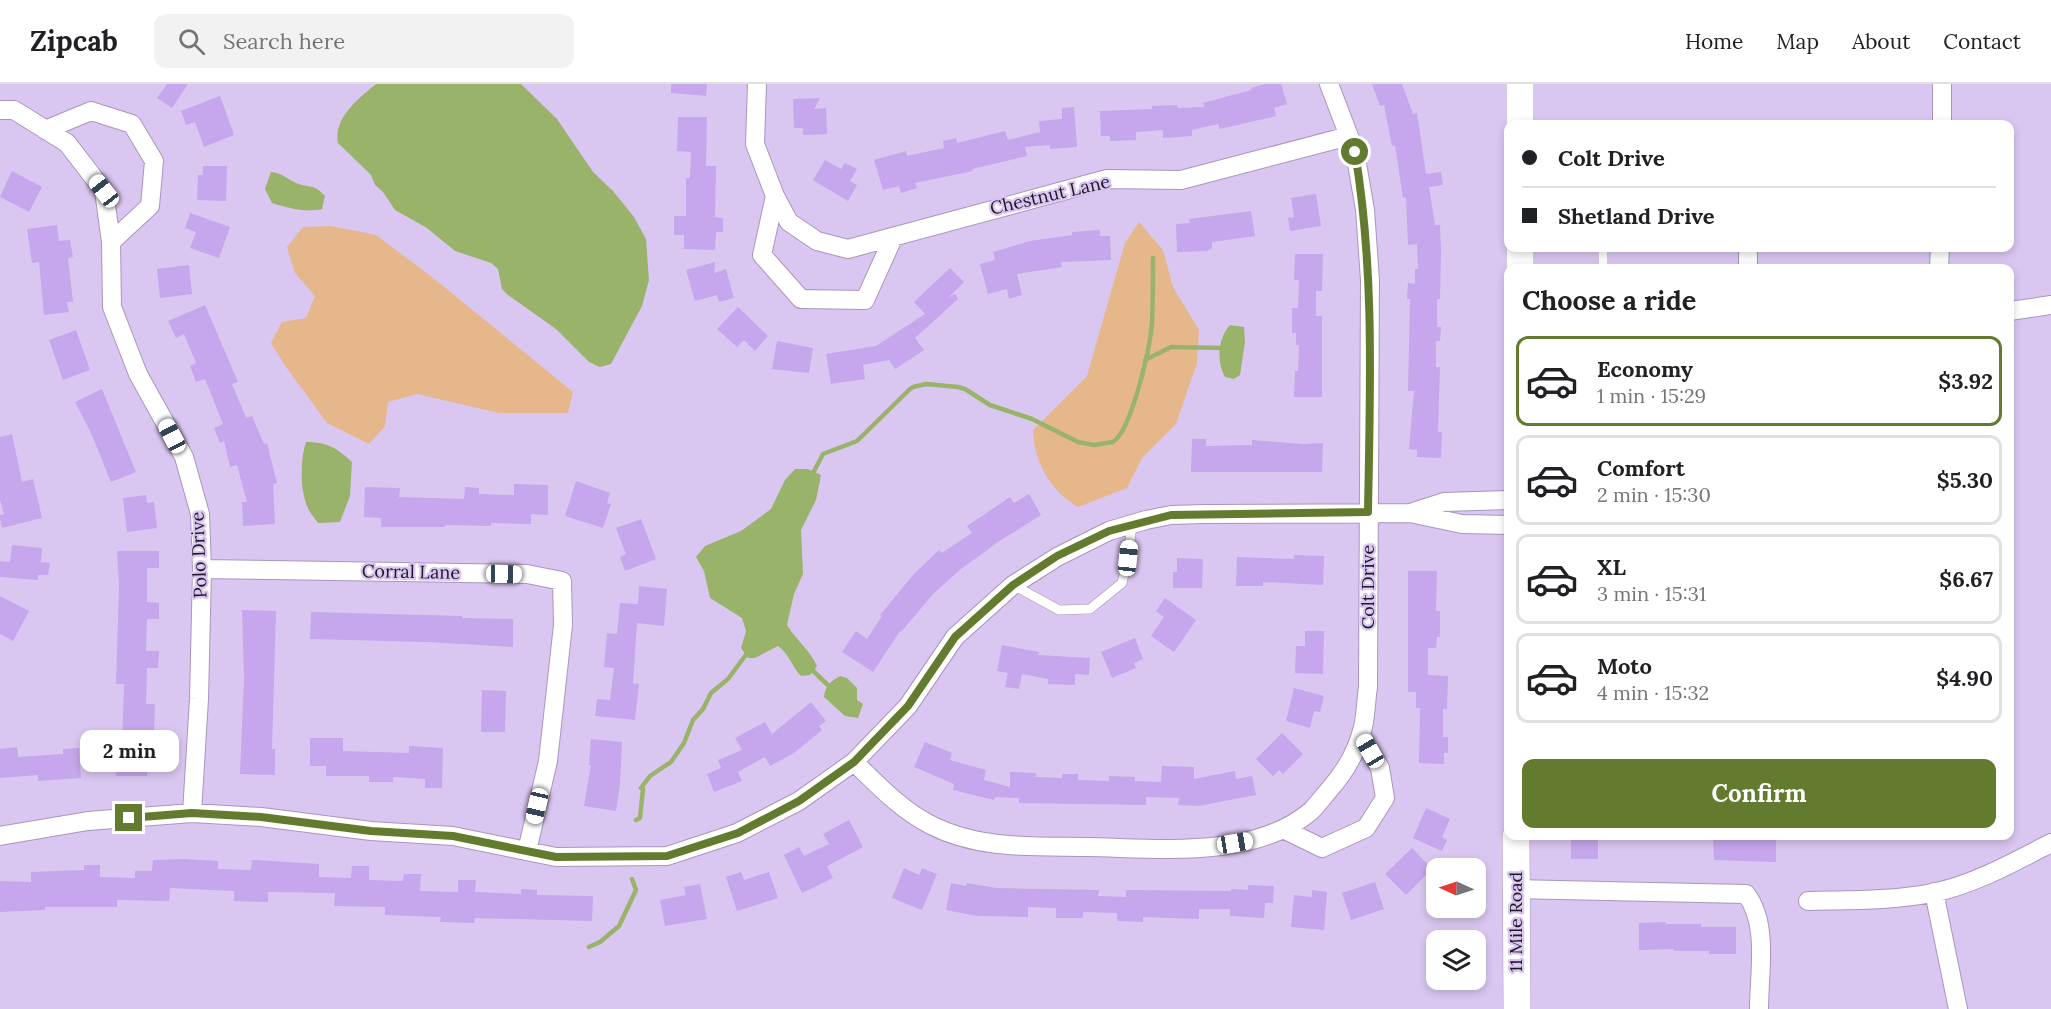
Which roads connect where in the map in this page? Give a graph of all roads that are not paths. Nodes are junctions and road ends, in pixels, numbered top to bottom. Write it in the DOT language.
graph roads {
  1 [pos="757,84"];
  2 [pos="1329,84"];
  3 [pos="1520,84"];
  4 [pos="1942,84"];
  5 [pos="0,110"];
  6 [pos="1520,120"];
  7 [pos="1942,120"];
  8 [pos="45,130"];
  9 [pos="1349,136"];
  10 [pos="774,196"];
  11 [pos="893,238"];
  12 [pos="111,242"];
  13 [pos="2050,310"];
  14 [pos="2014,311"];
  15 [pos="1504,500"];
  16 [pos="1368,512"];
  17 [pos="1410,513"];
  18 [pos="1132,524"];
  19 [pos="1504,525"];
  20 [pos="202,569"];
  21 [pos="1013,585"];
  22 [pos="1361,735"];
  23 [pos="854,762"];
  24 [pos="192,813"];
  25 [pos="1283,828"];
  26 [pos="0,836"];
  27 [pos="1516,840"];
  28 [pos="2051,843"];
  29 [pos="527,851"];
  30 [pos="1516,889"];
  31 [pos="1934,892"];
  32 [pos="1808,901"];
  33 [pos="1517,1009"];
  34 [pos="1759,1009"];
  35 [pos="1958,1009"];
  1 -- 10 [label="street, Chestnut Lane"];
  2 -- 9 [label="street, Colt Drive"];
  3 -- 6 [label="street"];
  4 -- 7 [label="street"];
  5 -- 8 [label="street, Polo Drive"];
  8 -- 12 [label="street, Polo Drive"];
  8 -- 12 [label="street"];
  9 -- 11 [label="street, Chestnut Lane"];
  9 -- 16 [label="street, Colt Drive"];
  10 -- 11 [label="street, Chestnut Lane"];
  10 -- 11 [label="street"];
  12 -- 20 [label="street, Polo Drive"];
  13 -- 14 [label="street"];
  15 -- 17 [label="street"];
  16 -- 17 [label="street"];
  16 -- 18 [label="street"];
  16 -- 22 [label="street, Colt Drive"];
  17 -- 19 [label="street"];
  18 -- 21 [label="street"];
  18 -- 21 [label="lane"];
  20 -- 24 [label="street, Polo Drive"];
  20 -- 29 [label="street, Corral Lane"];
  21 -- 23 [label="street"];
  22 -- 25 [label="street, Colt Drive"];
  22 -- 25 [label="street"];
  23 -- 25 [label="street, Colt Drive"];
  23 -- 29 [label="street"];
  24 -- 26 [label="street"];
  24 -- 29 [label="street"];
  27 -- 30 [label="street, 11 Mile Road"];
  28 -- 31 [label="street"];
  30 -- 33 [label="street, 11 Mile Road"];
  30 -- 34 [label="street"];
  31 -- 32 [label="street"];
  31 -- 35 [label="street"];
}
